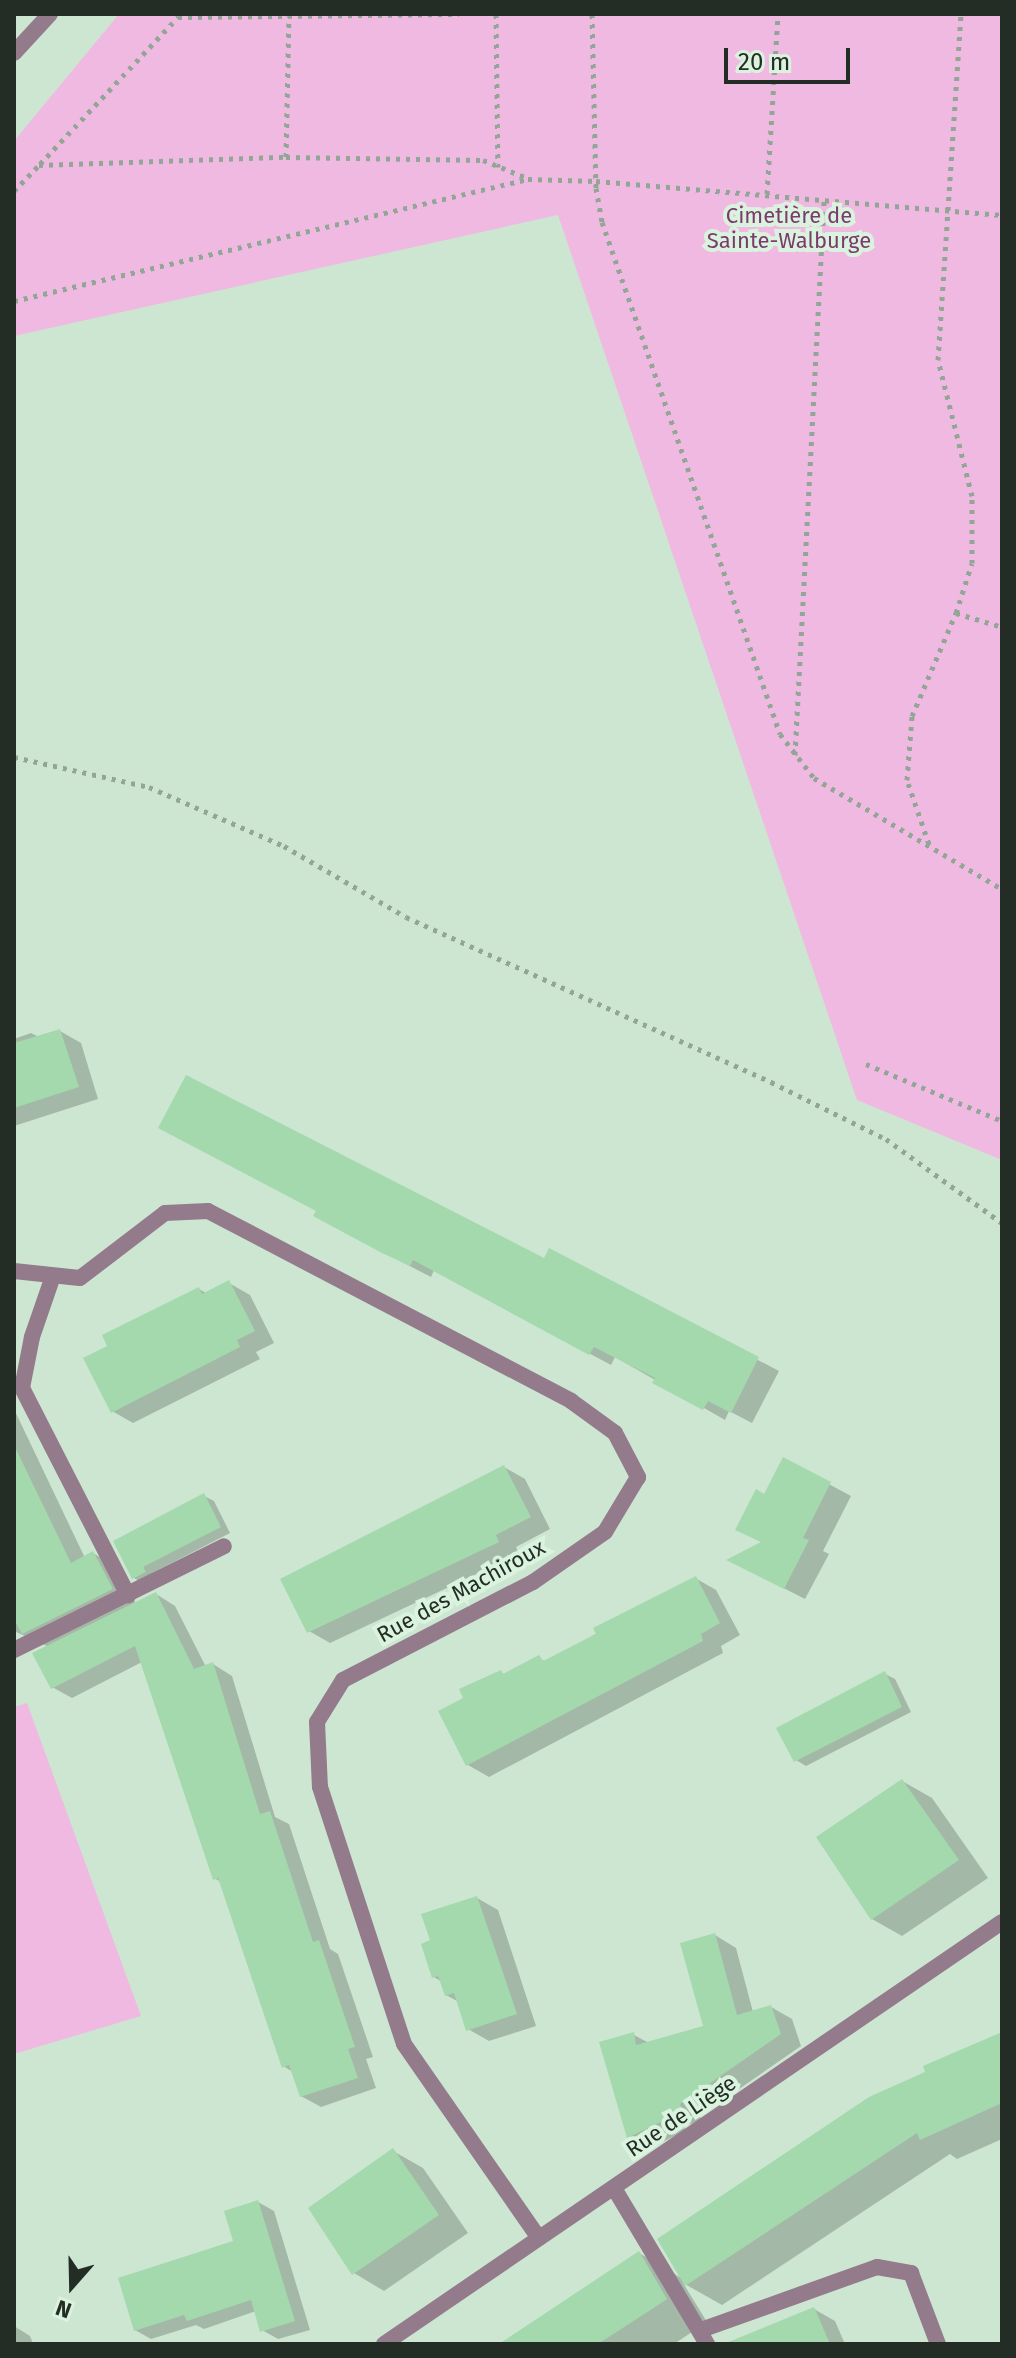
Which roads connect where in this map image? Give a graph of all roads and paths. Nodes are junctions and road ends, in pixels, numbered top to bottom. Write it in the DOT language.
graph roads {
  1 [pos="50,14"];
  2 [pos="459,14"];
  3 [pos="496,14"];
  4 [pos="592,14"];
  5 [pos="778,14"];
  6 [pos="961,14"];
  7 [pos="179,16"];
  8 [pos="289,16"];
  9 [pos="14,53"];
  10 [pos="286,157"];
  11 [pos="39,165"];
  12 [pos="498,167"];
  13 [pos="528,179"];
  14 [pos="596,181"];
  15 [pos="14,191"];
  16 [pos="767,194"];
  17 [pos="824,201"];
  18 [pos="949,210"];
  19 [pos="1002,215"];
  20 [pos="14,301"];
  21 [pos="956,613"];
  22 [pos="1002,618"];
  23 [pos="994,624"];
  24 [pos="1002,627"];
  25 [pos="14,757"];
  26 [pos="795,758"];
  27 [pos="929,844"];
  28 [pos="1002,889"];
  29 [pos="866,1064"];
  30 [pos="1002,1121"];
  31 [pos="1002,1223"];
  32 [pos="14,1271"];
  33 [pos="53,1276"];
  34 [pos="224,1546"];
  35 [pos="128,1595"];
  36 [pos="14,1650"];
  37 [pos="1002,1922"];
  38 [pos="614,2188"];
  39 [pos="538,2237"];
  40 [pos="704,2337"];
  41 [pos="384,2344"];
  42 [pos="938,2344"];
  1 -- 9 [label="street"];
  2 -- 8 [label="path"];
  3 -- 12 [label="path"];
  4 -- 14 [label="path"];
  5 -- 16 [label="path"];
  6 -- 18 [label="path"];
  7 -- 8 [label="path"];
  7 -- 11 [label="path"];
  8 -- 10 [label="path"];
  10 -- 11 [label="path"];
  10 -- 12 [label="path"];
  11 -- 15 [label="path"];
  12 -- 13 [label="path"];
  13 -- 14 [label="path"];
  13 -- 20 [label="path"];
  14 -- 16 [label="path"];
  14 -- 26 [label="path"];
  16 -- 17 [label="path"];
  17 -- 18 [label="path"];
  17 -- 26 [label="path"];
  18 -- 19 [label="path"];
  18 -- 21 [label="path"];
  21 -- 23 [label="path"];
  21 -- 27 [label="path"];
  22 -- 23 [label="path"];
  23 -- 24 [label="path"];
  25 -- 31 [label="path"];
  26 -- 27 [label="path"];
  27 -- 28 [label="path"];
  29 -- 30 [label="path"];
  32 -- 33 [label="street, Rue des Machiroux"];
  33 -- 35 [label="street"];
  33 -- 39 [label="street, Rue des Machiroux"];
  34 -- 35 [label="street"];
  35 -- 36 [label="street"];
  37 -- 38 [label="street, Rue de Liège"];
  38 -- 39 [label="street, Rue de Liège"];
  38 -- 40 [label="street"];
  39 -- 41 [label="street, Rue de Liège"];
  40 -- 42 [label="street"];
}
